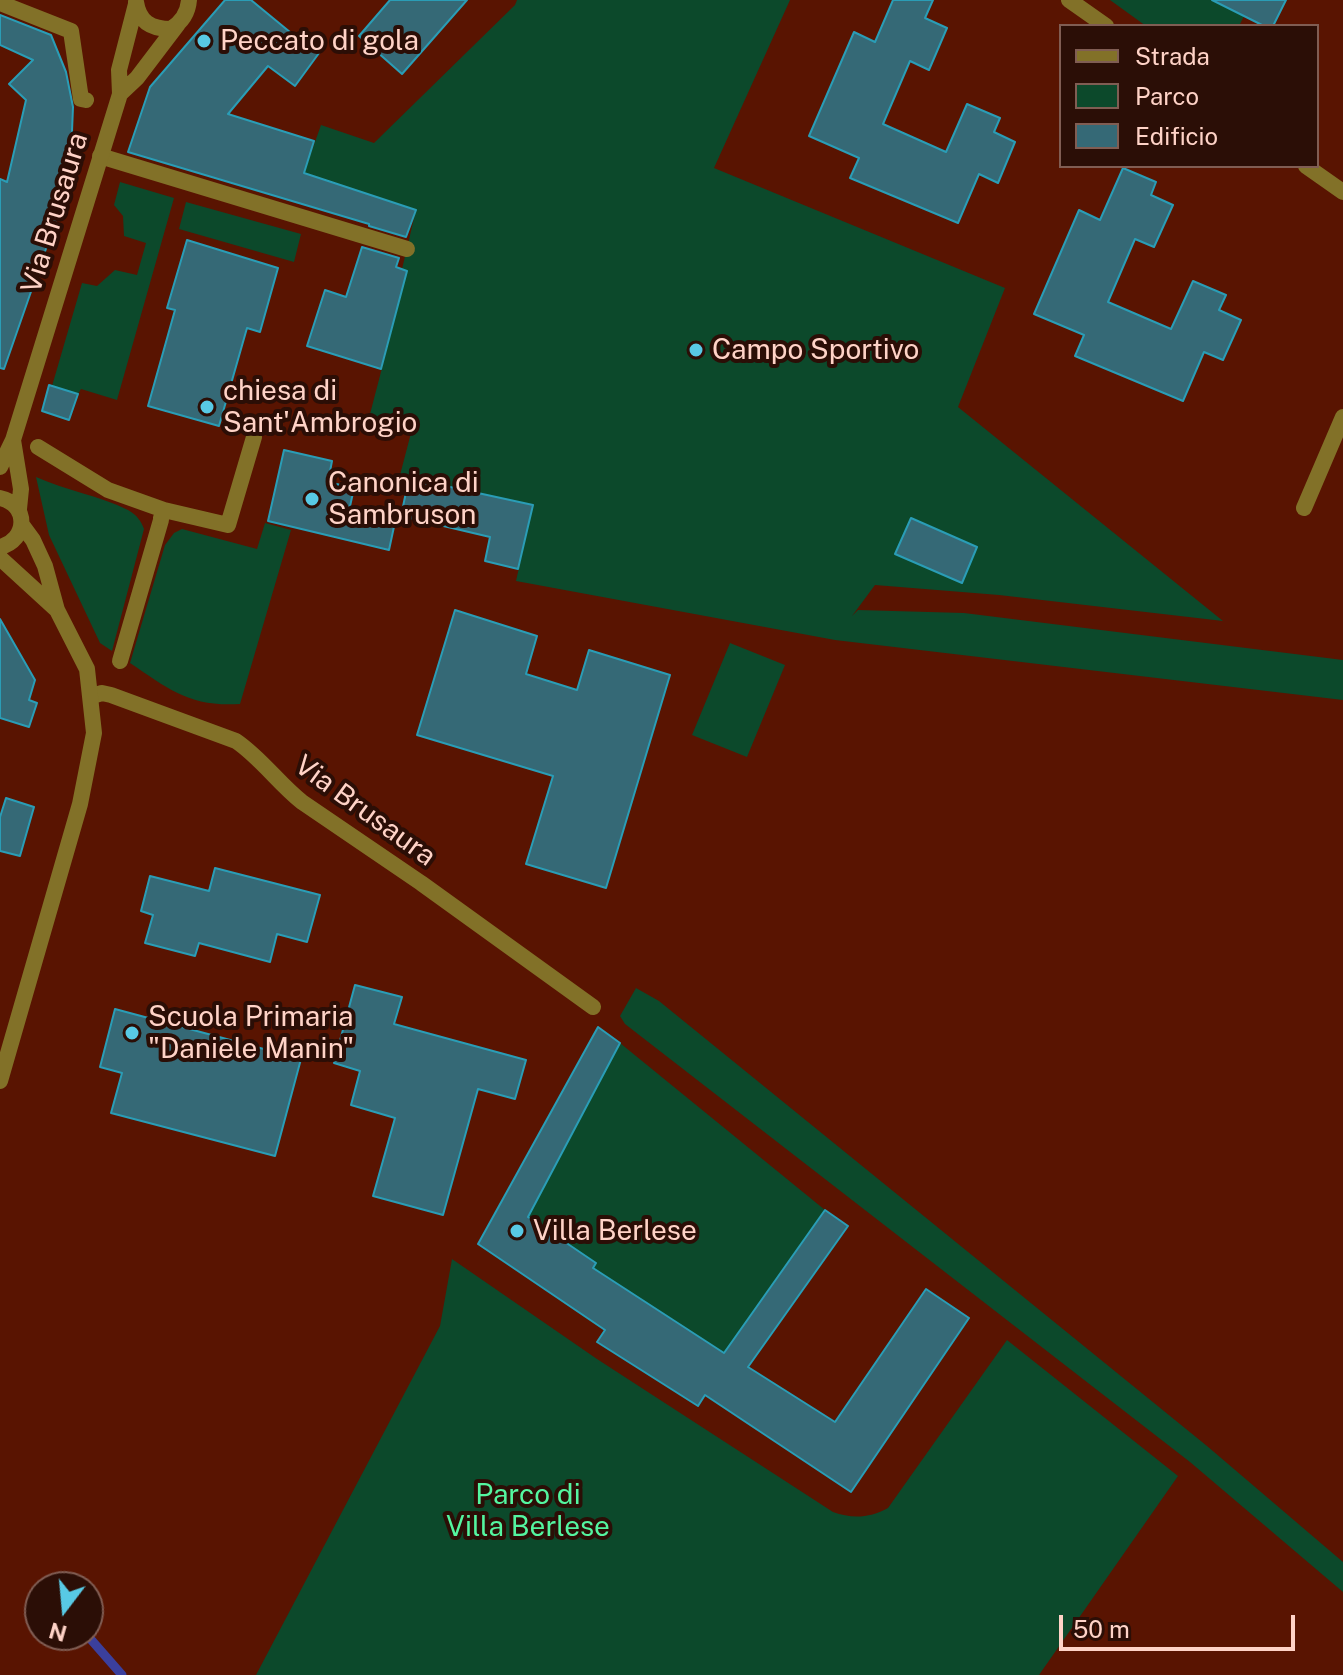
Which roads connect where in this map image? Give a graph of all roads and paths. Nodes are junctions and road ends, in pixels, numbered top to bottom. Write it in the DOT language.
graph roads {
  1 [pos="189,0"];
  2 [pos="1069,0"];
  3 [pos="136,2"];
  4 [pos="0,3"];
  5 [pos="178,24"];
  6 [pos="1103,24"];
  7 [pos="120,94"];
  8 [pos="86,100"];
  9 [pos="100,156"];
  10 [pos="1309,168"];
  11 [pos="1343,192"];
  12 [pos="407,249"];
  13 [pos="1343,417"];
  14 [pos="254,437"];
  15 [pos="13,440"];
  16 [pos="38,447"];
  17 [pos="0,467"];
  18 [pos="0,498"];
  19 [pos="1304,508"];
  20 [pos="162,515"];
  21 [pos="20,517"];
  22 [pos="0,547"];
  23 [pos="0,558"];
  24 [pos="57,610"];
  25 [pos="120,661"];
  26 [pos="92,696"];
  27 [pos="593,1007"];
  28 [pos="0,1081"];
  1 -- 5 [label="street, Via Brusaura"];
  2 -- 6 [label="street"];
  3 -- 5 [label="street, Via Brusaura"];
  3 -- 7 [label="street, Via Brusaura"];
  4 -- 8 [label="street"];
  5 -- 7 [label="street, Via Brusaura"];
  7 -- 9 [label="street, Via Brusaura"];
  9 -- 12 [label="street"];
  9 -- 15 [label="street, Via Brusaura"];
  10 -- 11 [label="street"];
  13 -- 19 [label="street"];
  14 -- 20 [label="street"];
  15 -- 17 [label="street, Via Brusaura"];
  15 -- 21 [label="street, Via Brusaura"];
  16 -- 20 [label="street"];
  18 -- 21 [label="street, Via Brusaura"];
  20 -- 25 [label="street"];
  21 -- 22 [label="street"];
  21 -- 24 [label="street, Via Brusaura"];
  23 -- 24 [label="street, Via Brusaura"];
  24 -- 26 [label="street, Via Brusaura"];
  26 -- 27 [label="street, Via Brusaura"];
  26 -- 28 [label="street, Via Brusaura"];
}
